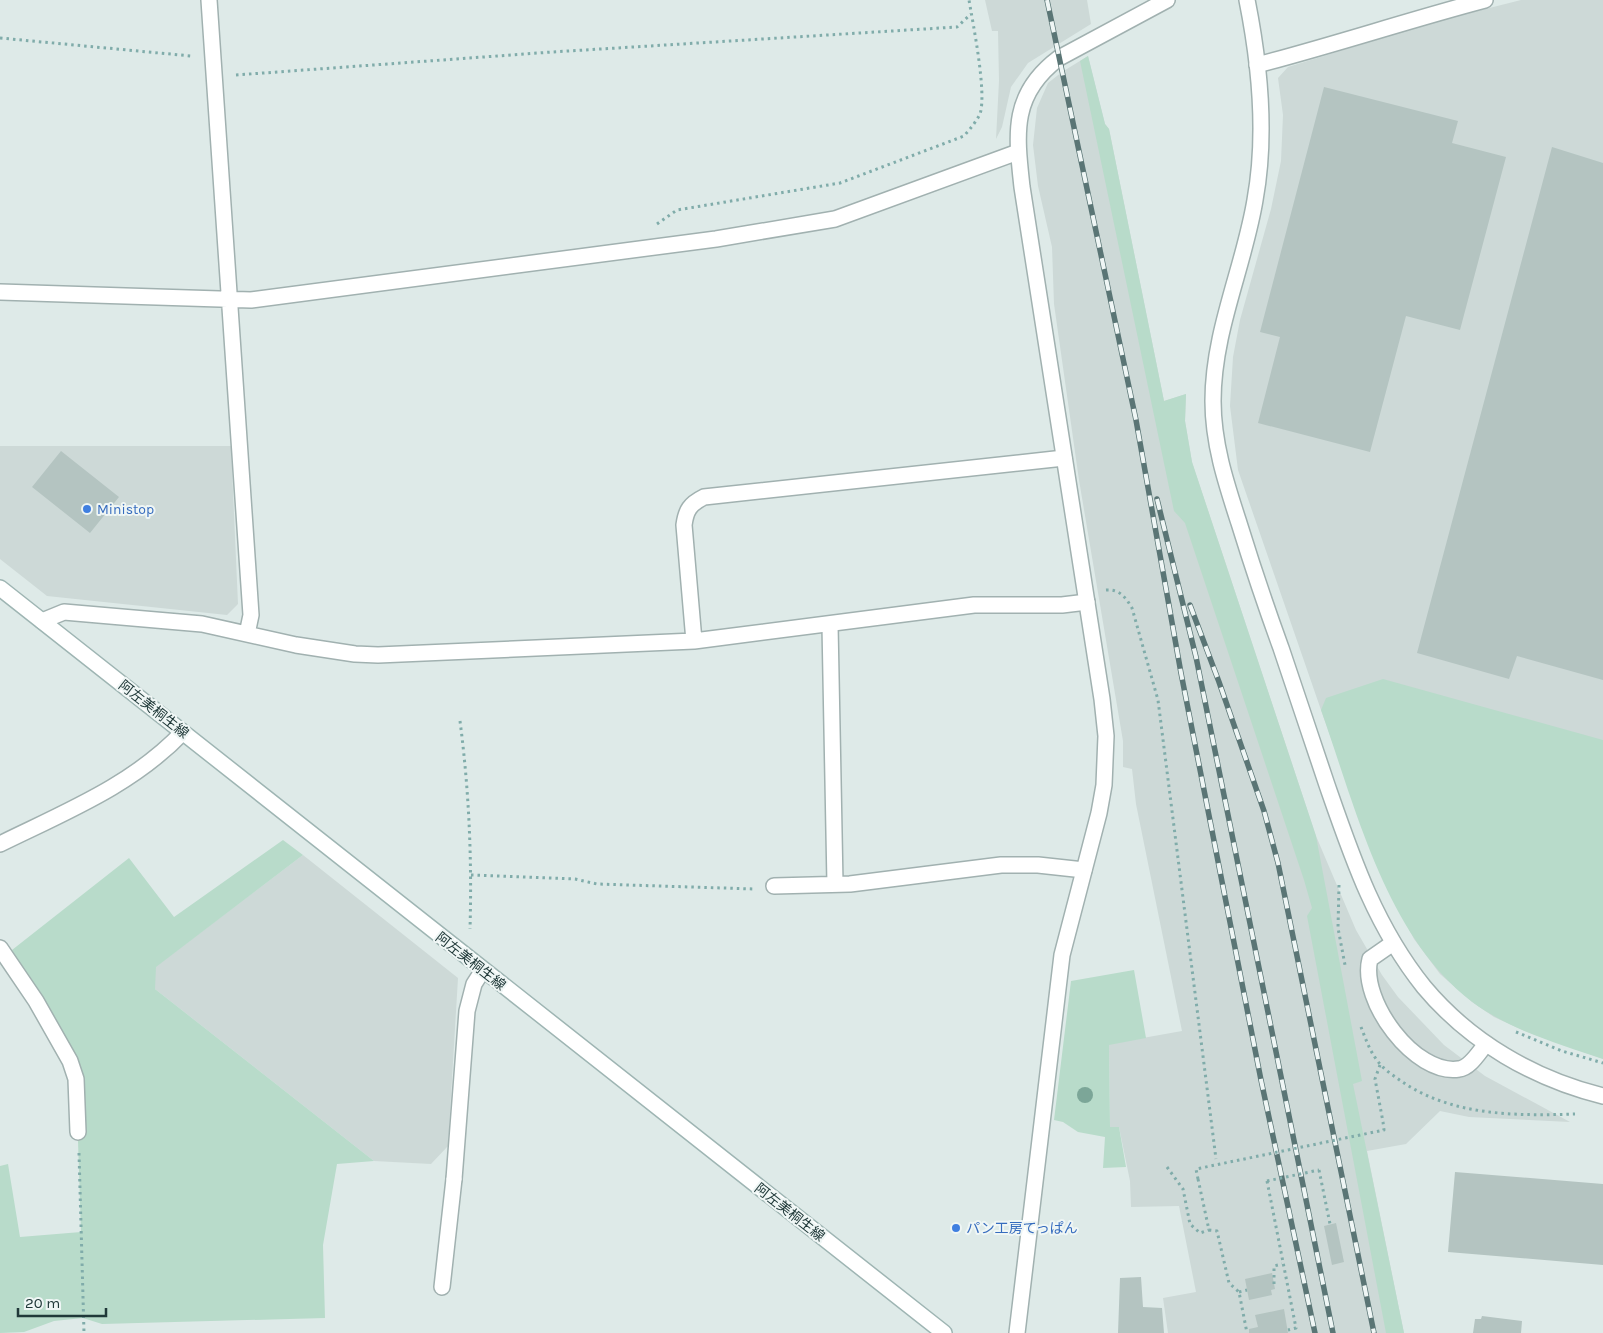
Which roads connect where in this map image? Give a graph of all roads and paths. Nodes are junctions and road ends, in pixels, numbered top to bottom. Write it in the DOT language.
graph roads {
  1 [pos="209,0"];
  2 [pos="969,0"];
  3 [pos="1167,0"];
  4 [pos="1248,0"];
  5 [pos="1485,0"];
  6 [pos="972,14"];
  7 [pos="0,38"];
  8 [pos="214,56"];
  9 [pos="1257,64"];
  10 [pos="216,76"];
  11 [pos="1018,152"];
  12 [pos="636,248"];
  13 [pos="0,292"];
  14 [pos="230,300"];
  15 [pos="1064,458"];
  16 [pos="0,589"];
  17 [pos="1087,602"];
  18 [pos="42,621"];
  19 [pos="830,625"];
  20 [pos="247,634"];
  21 [pos="694,641"];
  22 [pos="460,721"];
  23 [pos="183,732"];
  24 [pos="0,844"];
  25 [pos="1084,870"];
  26 [pos="472,875"];
  27 [pos="835,884"];
  28 [pos="774,886"];
  29 [pos="1393,942"];
  30 [pos="0,948"];
  31 [pos="458,951"];
  32 [pos="483,970"];
  33 [pos="1516,1032"];
  34 [pos="1486,1044"];
  35 [pos="1603,1063"];
  36 [pos="1380,1065"];
  37 [pos="1603,1096"];
  38 [pos="78,1132"];
  39 [pos="1216,1159"];
  40 [pos="1167,1167"];
  41 [pos="1330,1223"];
  42 [pos="1209,1230"];
  43 [pos="1282,1264"];
  44 [pos="1274,1284"];
  45 [pos="442,1287"];
  46 [pos="1247,1290"];
  47 [pos="1239,1292"];
  48 [pos="1288,1330"];
  49 [pos="84,1333"];
  50 [pos="944,1333"];
  51 [pos="1017,1333"];
  52 [pos="1247,1333"];
  1 -- 8 [label="street"];
  2 -- 6 [label="path"];
  3 -- 11 [label="street"];
  4 -- 9 [label="street"];
  5 -- 9 [label="street"];
  6 -- 10 [label="path"];
  6 -- 12 [label="path"];
  7 -- 8 [label="path"];
  8 -- 10 [label="street"];
  9 -- 29 [label="street"];
  10 -- 14 [label="street"];
  11 -- 12 [label="street"];
  11 -- 15 [label="street"];
  12 -- 14 [label="street"];
  13 -- 14 [label="street"];
  14 -- 20 [label="street"];
  15 -- 17 [label="street"];
  15 -- 21 [label="street"];
  16 -- 18 [label="street, 阿左美桐生線"];
  17 -- 19 [label="street"];
  17 -- 25 [label="street"];
  17 -- 39 [label="path"];
  18 -- 20 [label="street"];
  18 -- 23 [label="street, 阿左美桐生線"];
  19 -- 21 [label="street"];
  19 -- 27 [label="street"];
  20 -- 21 [label="street"];
  22 -- 26 [label="path"];
  23 -- 24 [label="street"];
  23 -- 31 [label="street, 阿左美桐生線"];
  25 -- 27 [label="street"];
  25 -- 51 [label="street"];
  26 -- 28 [label="path"];
  26 -- 31 [label="path"];
  27 -- 28 [label="street"];
  29 -- 34 [label="street"];
  29 -- 34 [label="street"];
  30 -- 38 [label="street"];
  31 -- 32 [label="street, 阿左美桐生線"];
  32 -- 45 [label="street"];
  32 -- 50 [label="street, 阿左美桐生線"];
  33 -- 35 [label="path"];
  34 -- 37 [label="street"];
  36 -- 42 [label="path, bridge"];
  38 -- 49 [label="path"];
  40 -- 42 [label="path"];
  41 -- 43 [label="path, bridge"];
  42 -- 47 [label="path"];
  43 -- 44 [label="path"];
  43 -- 48 [label="path"];
  46 -- 47 [label="path"];
  47 -- 52 [label="path"];
}
